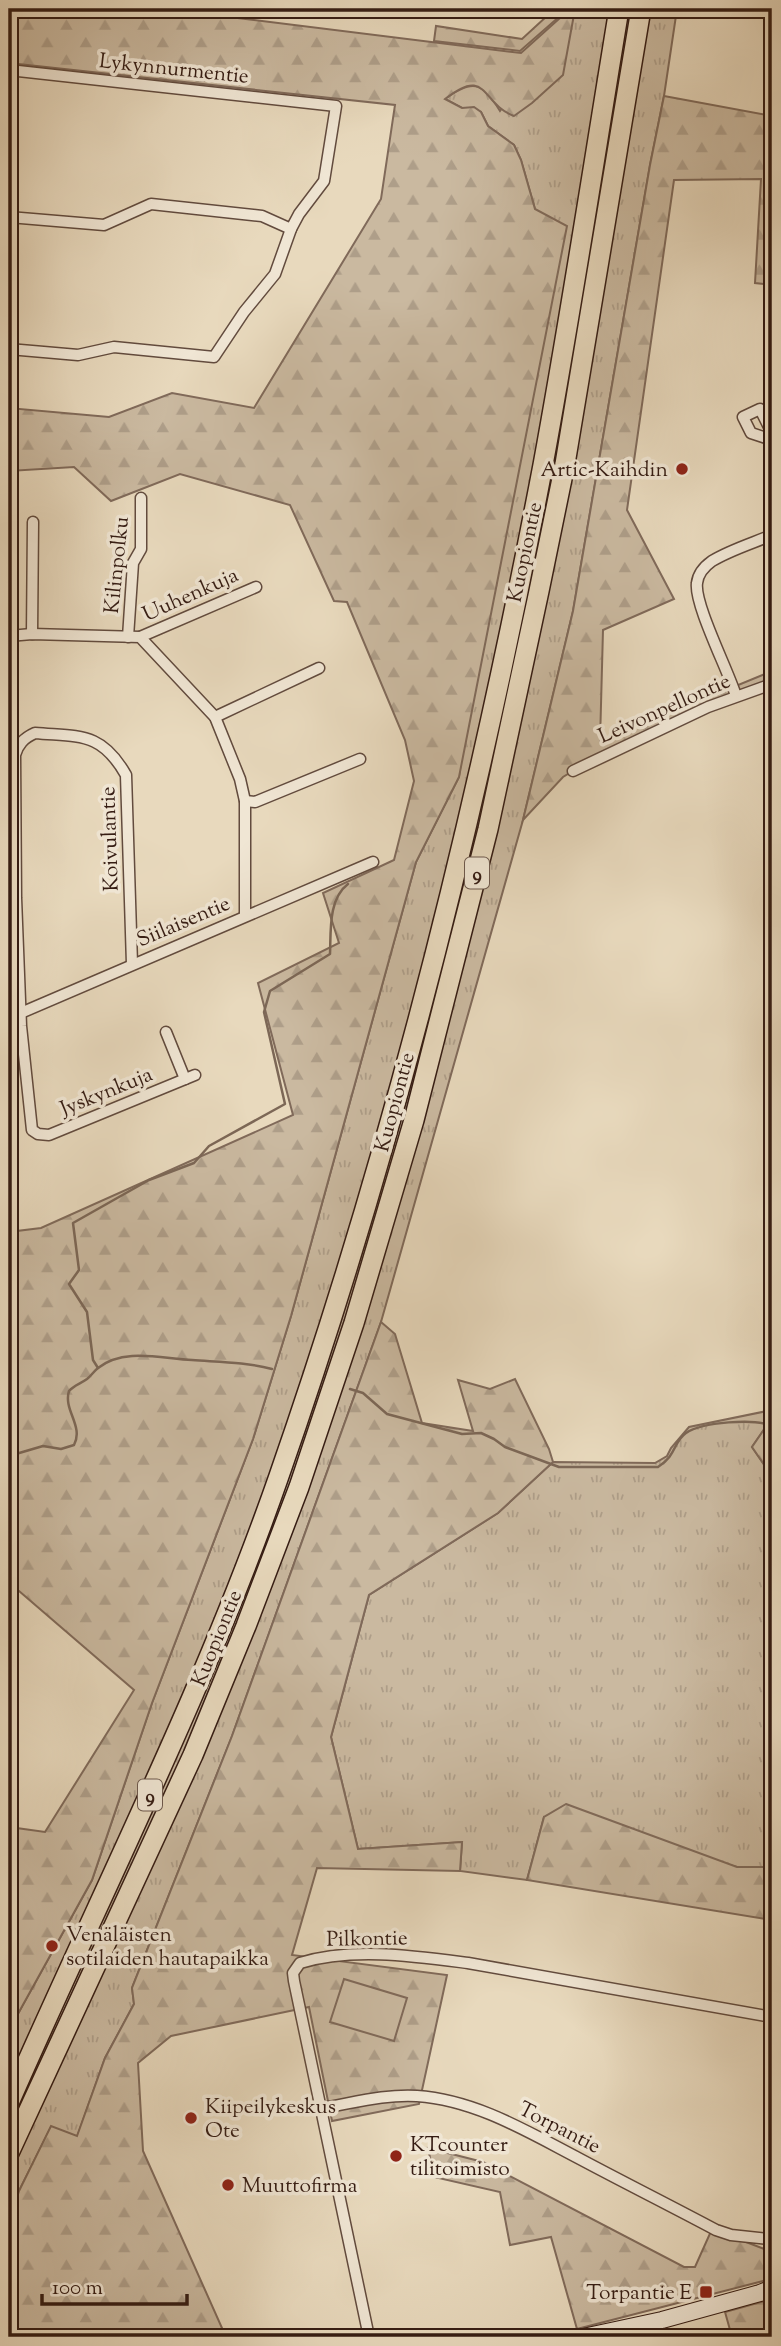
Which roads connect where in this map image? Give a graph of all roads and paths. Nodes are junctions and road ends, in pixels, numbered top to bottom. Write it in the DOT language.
graph roads {
  1 [pos="619,9"];
  2 [pos="641,9"];
  3 [pos="9,69"];
  4 [pos="9,217"];
  5 [pos="291,229"];
  6 [pos="9,349"];
  7 [pos="772,433"];
  8 [pos="772,440"];
  9 [pos="141,498"];
  10 [pos="33,522"];
  11 [pos="772,534"];
  12 [pos="256,587"];
  13 [pos="32,634"];
  14 [pos="9,636"];
  15 [pos="134,637"];
  16 [pos="319,668"];
  17 [pos="772,684"];
  18 [pos="736,696"];
  19 [pos="215,717"];
  20 [pos="360,759"];
  21 [pos="573,771"];
  22 [pos="245,802"];
  23 [pos="373,862"];
  24 [pos="245,916"];
  25 [pos="132,964"];
  26 [pos="21,1014"];
  27 [pos="9,1018"];
  28 [pos="166,1032"];
  29 [pos="772,2017"];
  30 [pos="26,2064"];
  31 [pos="9,2079"];
  32 [pos="9,2103"];
  33 [pos="322,2108"];
  34 [pos="9,2153"];
  35 [pos="772,2220"];
  36 [pos="769,2238"];
  37 [pos="772,2253"];
  38 [pos="772,2288"];
  39 [pos="369,2337"];
  40 [pos="583,2337"];
  1 -- 30 [label="highway, Kuopiontie / 9"];
  2 -- 34 [label="highway, Kuopiontie / 9"];
  3 -- 5 [label="street, Lykynnurmentie"];
  4 -- 5 [label="street"];
  5 -- 6 [label="street"];
  7 -- 8 [label="street"];
  9 -- 15 [label="street, Kilinpolku"];
  10 -- 13 [label="street"];
  11 -- 18 [label="street"];
  12 -- 15 [label="street, Uuhenkuja"];
  13 -- 14 [label="street"];
  13 -- 15 [label="street"];
  15 -- 19 [label="street"];
  16 -- 19 [label="street"];
  17 -- 18 [label="street, Leivonpellontie"];
  18 -- 21 [label="street, Leivonpellontie"];
  19 -- 22 [label="street"];
  20 -- 22 [label="street"];
  22 -- 24 [label="street"];
  23 -- 24 [label="street, Siilaisentie"];
  24 -- 25 [label="street, Siilaisentie"];
  25 -- 26 [label="street, Siilaisentie"];
  25 -- 26 [label="street, Koivulantie"];
  26 -- 27 [label="street, Siilaisentie"];
  26 -- 28 [label="street, Jyskynkuja"];
  29 -- 33 [label="street, Pilkontie"];
  30 -- 31 [label="highway"];
  30 -- 32 [label="highway, Kuopiontie / 9"];
  33 -- 36 [label="street, Torpantie"];
  33 -- 39 [label="street, Pilkontie"];
  35 -- 36 [label="street"];
  36 -- 37 [label="street"];
  38 -- 40 [label="main road"];
}
